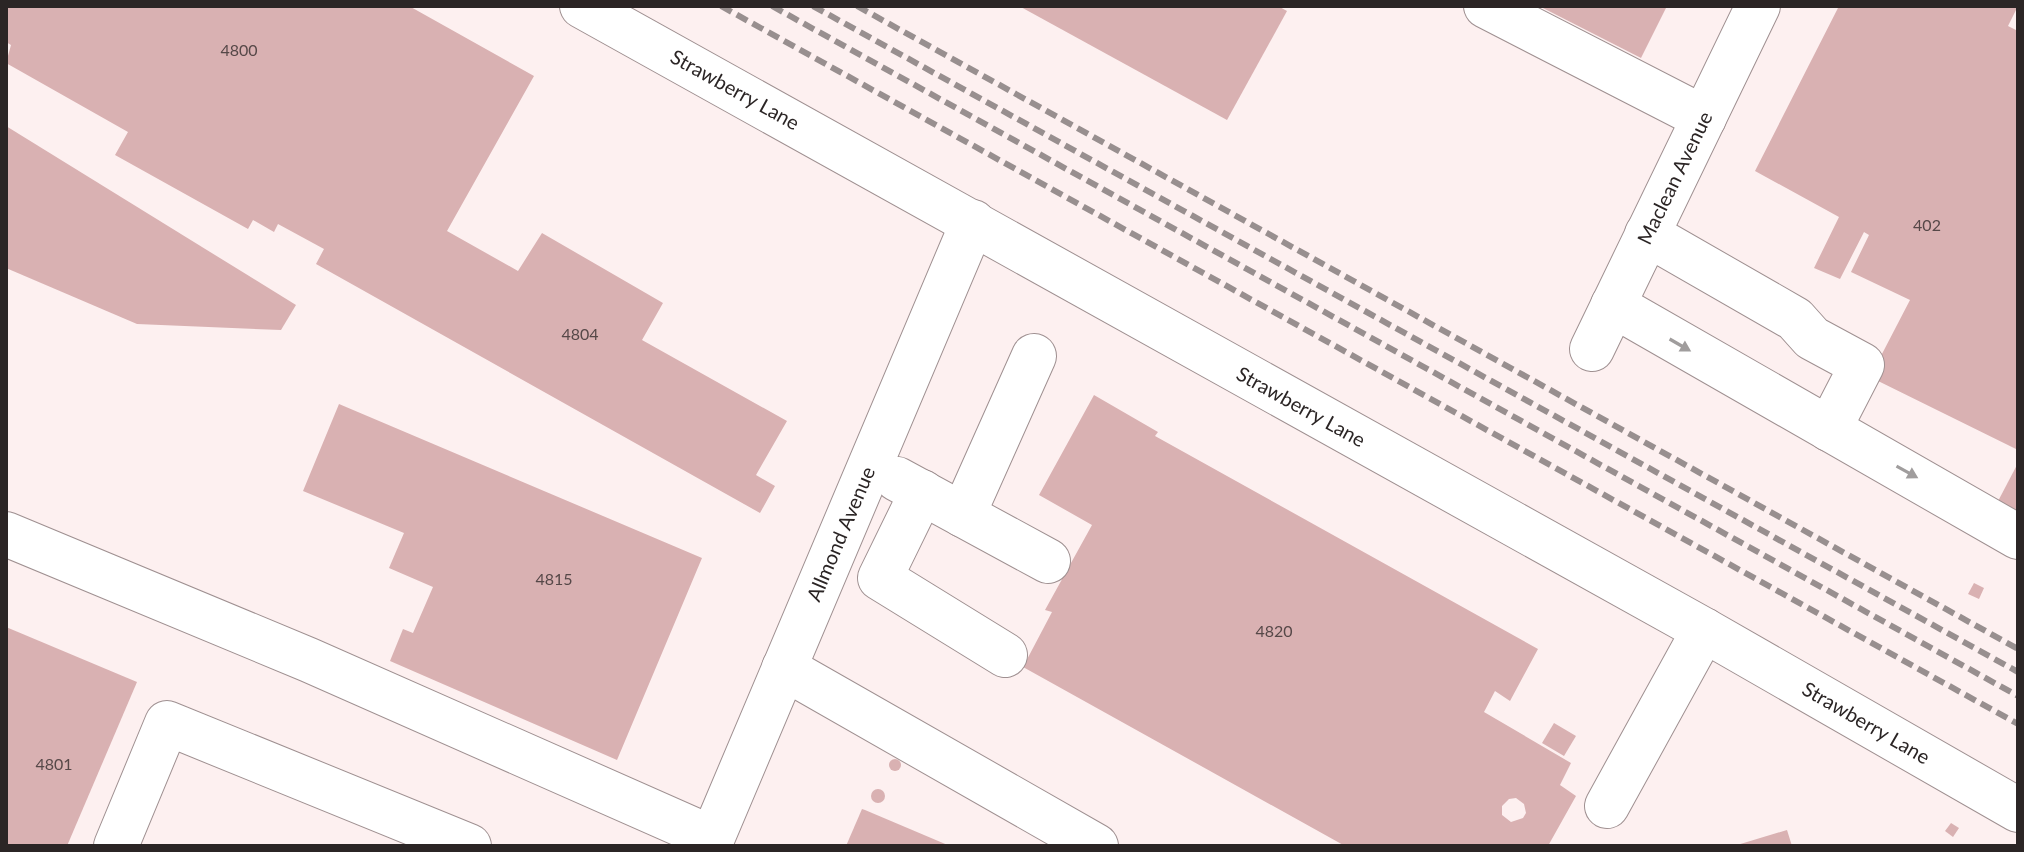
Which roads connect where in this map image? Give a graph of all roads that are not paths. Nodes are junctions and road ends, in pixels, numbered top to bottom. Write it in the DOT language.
graph roads {
  1 [pos="582,6"];
  2 [pos="1486,6"];
  3 [pos="1758,6"];
  4 [pos="1704,118"];
  5 [pos="973,222"];
  6 [pos="1647,234"];
  7 [pos="1613,305"];
  8 [pos="1592,349"];
  9 [pos="1034,356"];
  10 [pos="1829,429"];
  11 [pos="871,464"];
  12 [pos="922,492"];
  13 [pos="963,515"];
  14 [pos="6,534"];
  15 [pos="2018,537"];
  16 [pos="1048,561"];
  17 [pos="1704,630"];
  18 [pos="1005,655"];
  19 [pos="784,668"];
  20 [pos="1607,806"];
  21 [pos="2018,810"];
  22 [pos="711,842"];
  23 [pos="116,846"];
  24 [pos="469,846"];
  25 [pos="1096,846"];
  1 -- 5 [label="street, Strawberry Lane"];
  2 -- 4 [label="street"];
  3 -- 4 [label="street, Maclean Avenue"];
  4 -- 6 [label="street, Maclean Avenue"];
  5 -- 11 [label="street, Allmond Avenue"];
  5 -- 17 [label="street, Strawberry Lane"];
  6 -- 7 [label="street, Maclean Avenue"];
  6 -- 10 [label="street"];
  7 -- 8 [label="street, Maclean Avenue"];
  7 -- 10 [label="street, one-way"];
  9 -- 13 [label="street"];
  10 -- 15 [label="street, one-way"];
  11 -- 12 [label="street"];
  11 -- 19 [label="street, Allmond Avenue"];
  12 -- 13 [label="street"];
  12 -- 18 [label="street"];
  13 -- 16 [label="street"];
  14 -- 22 [label="street"];
  17 -- 20 [label="street"];
  17 -- 21 [label="street, Strawberry Lane"];
  19 -- 22 [label="street, Allmond Avenue"];
  19 -- 25 [label="street"];
  23 -- 24 [label="street"];
}
